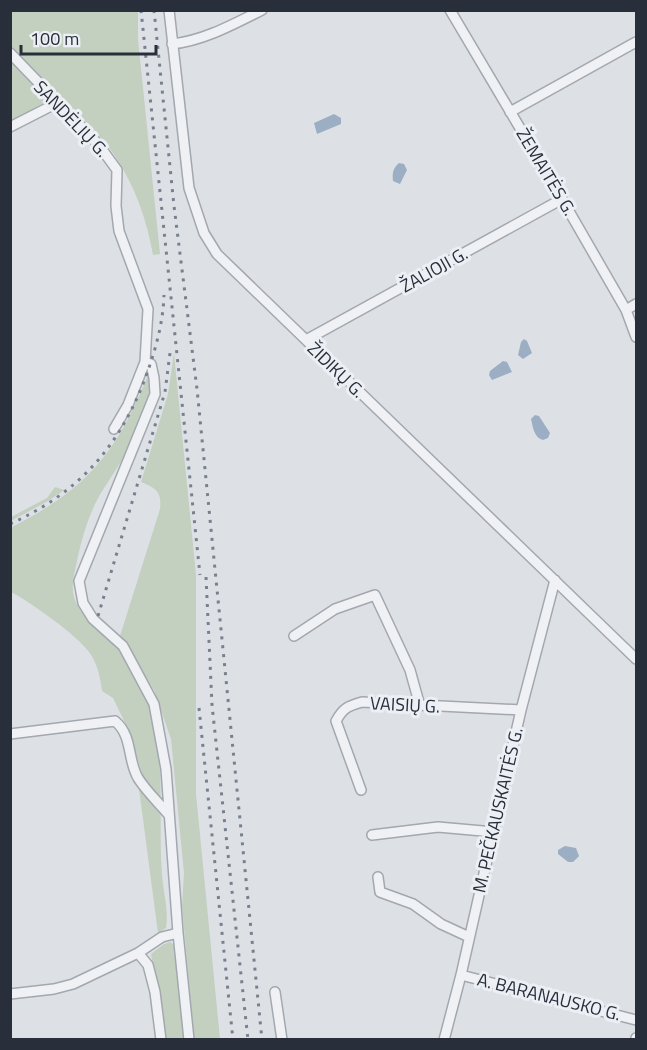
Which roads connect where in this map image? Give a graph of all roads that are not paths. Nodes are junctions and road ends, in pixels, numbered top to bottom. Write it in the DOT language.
graph roads {
  1 [pos="169,10"];
  2 [pos="262,10"];
  3 [pos="450,10"];
  4 [pos="636,42"];
  5 [pos="172,44"];
  6 [pos="10,53"];
  7 [pos="57,103"];
  8 [pos="510,112"];
  9 [pos="10,127"];
  10 [pos="562,199"];
  11 [pos="636,304"];
  12 [pos="626,310"];
  13 [pos="636,337"];
  14 [pos="306,340"];
  15 [pos="145,362"];
  16 [pos="114,429"];
  17 [pos="555,580"];
  18 [pos="294,636"];
  19 [pos="636,659"];
  20 [pos="420,706"];
  21 [pos="521,710"];
  22 [pos="10,734"];
  23 [pos="361,790"];
  24 [pos="169,815"];
  25 [pos="494,832"];
  26 [pos="372,835"];
  27 [pos="378,877"];
  28 [pos="178,933"];
  29 [pos="469,937"];
  30 [pos="138,953"];
  31 [pos="461,975"];
  32 [pos="275,992"];
  33 [pos="10,994"];
  34 [pos="636,1020"];
  35 [pos="161,1040"];
  36 [pos="189,1040"];
  37 [pos="282,1040"];
  38 [pos="444,1040"];
  1 -- 5 [label="street, ŽIDIKŲ G."];
  2 -- 5 [label="street"];
  3 -- 8 [label="street, ŽEMAITĖS G."];
  4 -- 8 [label="street"];
  5 -- 14 [label="street, ŽIDIKŲ G."];
  6 -- 7 [label="street, SANDĖLIŲ G."];
  7 -- 9 [label="street"];
  7 -- 15 [label="street, SANDĖLIŲ G."];
  8 -- 10 [label="street, ŽEMAITĖS G."];
  10 -- 12 [label="street, ŽEMAITĖS G."];
  10 -- 14 [label="street, ŽALIOJI G."];
  11 -- 12 [label="street"];
  12 -- 13 [label="street, ŽEMAITĖS G."];
  14 -- 17 [label="street, ŽIDIKŲ G."];
  15 -- 16 [label="street, SANDĖLIŲ G."];
  15 -- 24 [label="street"];
  17 -- 19 [label="street, ŽIDIKŲ G."];
  17 -- 21 [label="street, M. PEČKAUSKAITĖS G."];
  18 -- 20 [label="street"];
  20 -- 21 [label="street, VAISIŲ G."];
  20 -- 23 [label="street, VAISIŲ G."];
  21 -- 25 [label="street, M. PEČKAUSKAITĖS G."];
  22 -- 24 [label="street"];
  24 -- 28 [label="street"];
  25 -- 26 [label="street"];
  25 -- 29 [label="street, M. PEČKAUSKAITĖS G."];
  27 -- 29 [label="street"];
  28 -- 30 [label="street"];
  28 -- 36 [label="street"];
  29 -- 31 [label="street, M. PEČKAUSKAITĖS G."];
  30 -- 33 [label="street"];
  30 -- 35 [label="street"];
  31 -- 34 [label="street, A. BARANAUSKO G."];
  31 -- 38 [label="street, M. PEČKAUSKAITĖS G."];
  32 -- 37 [label="street"];
}
